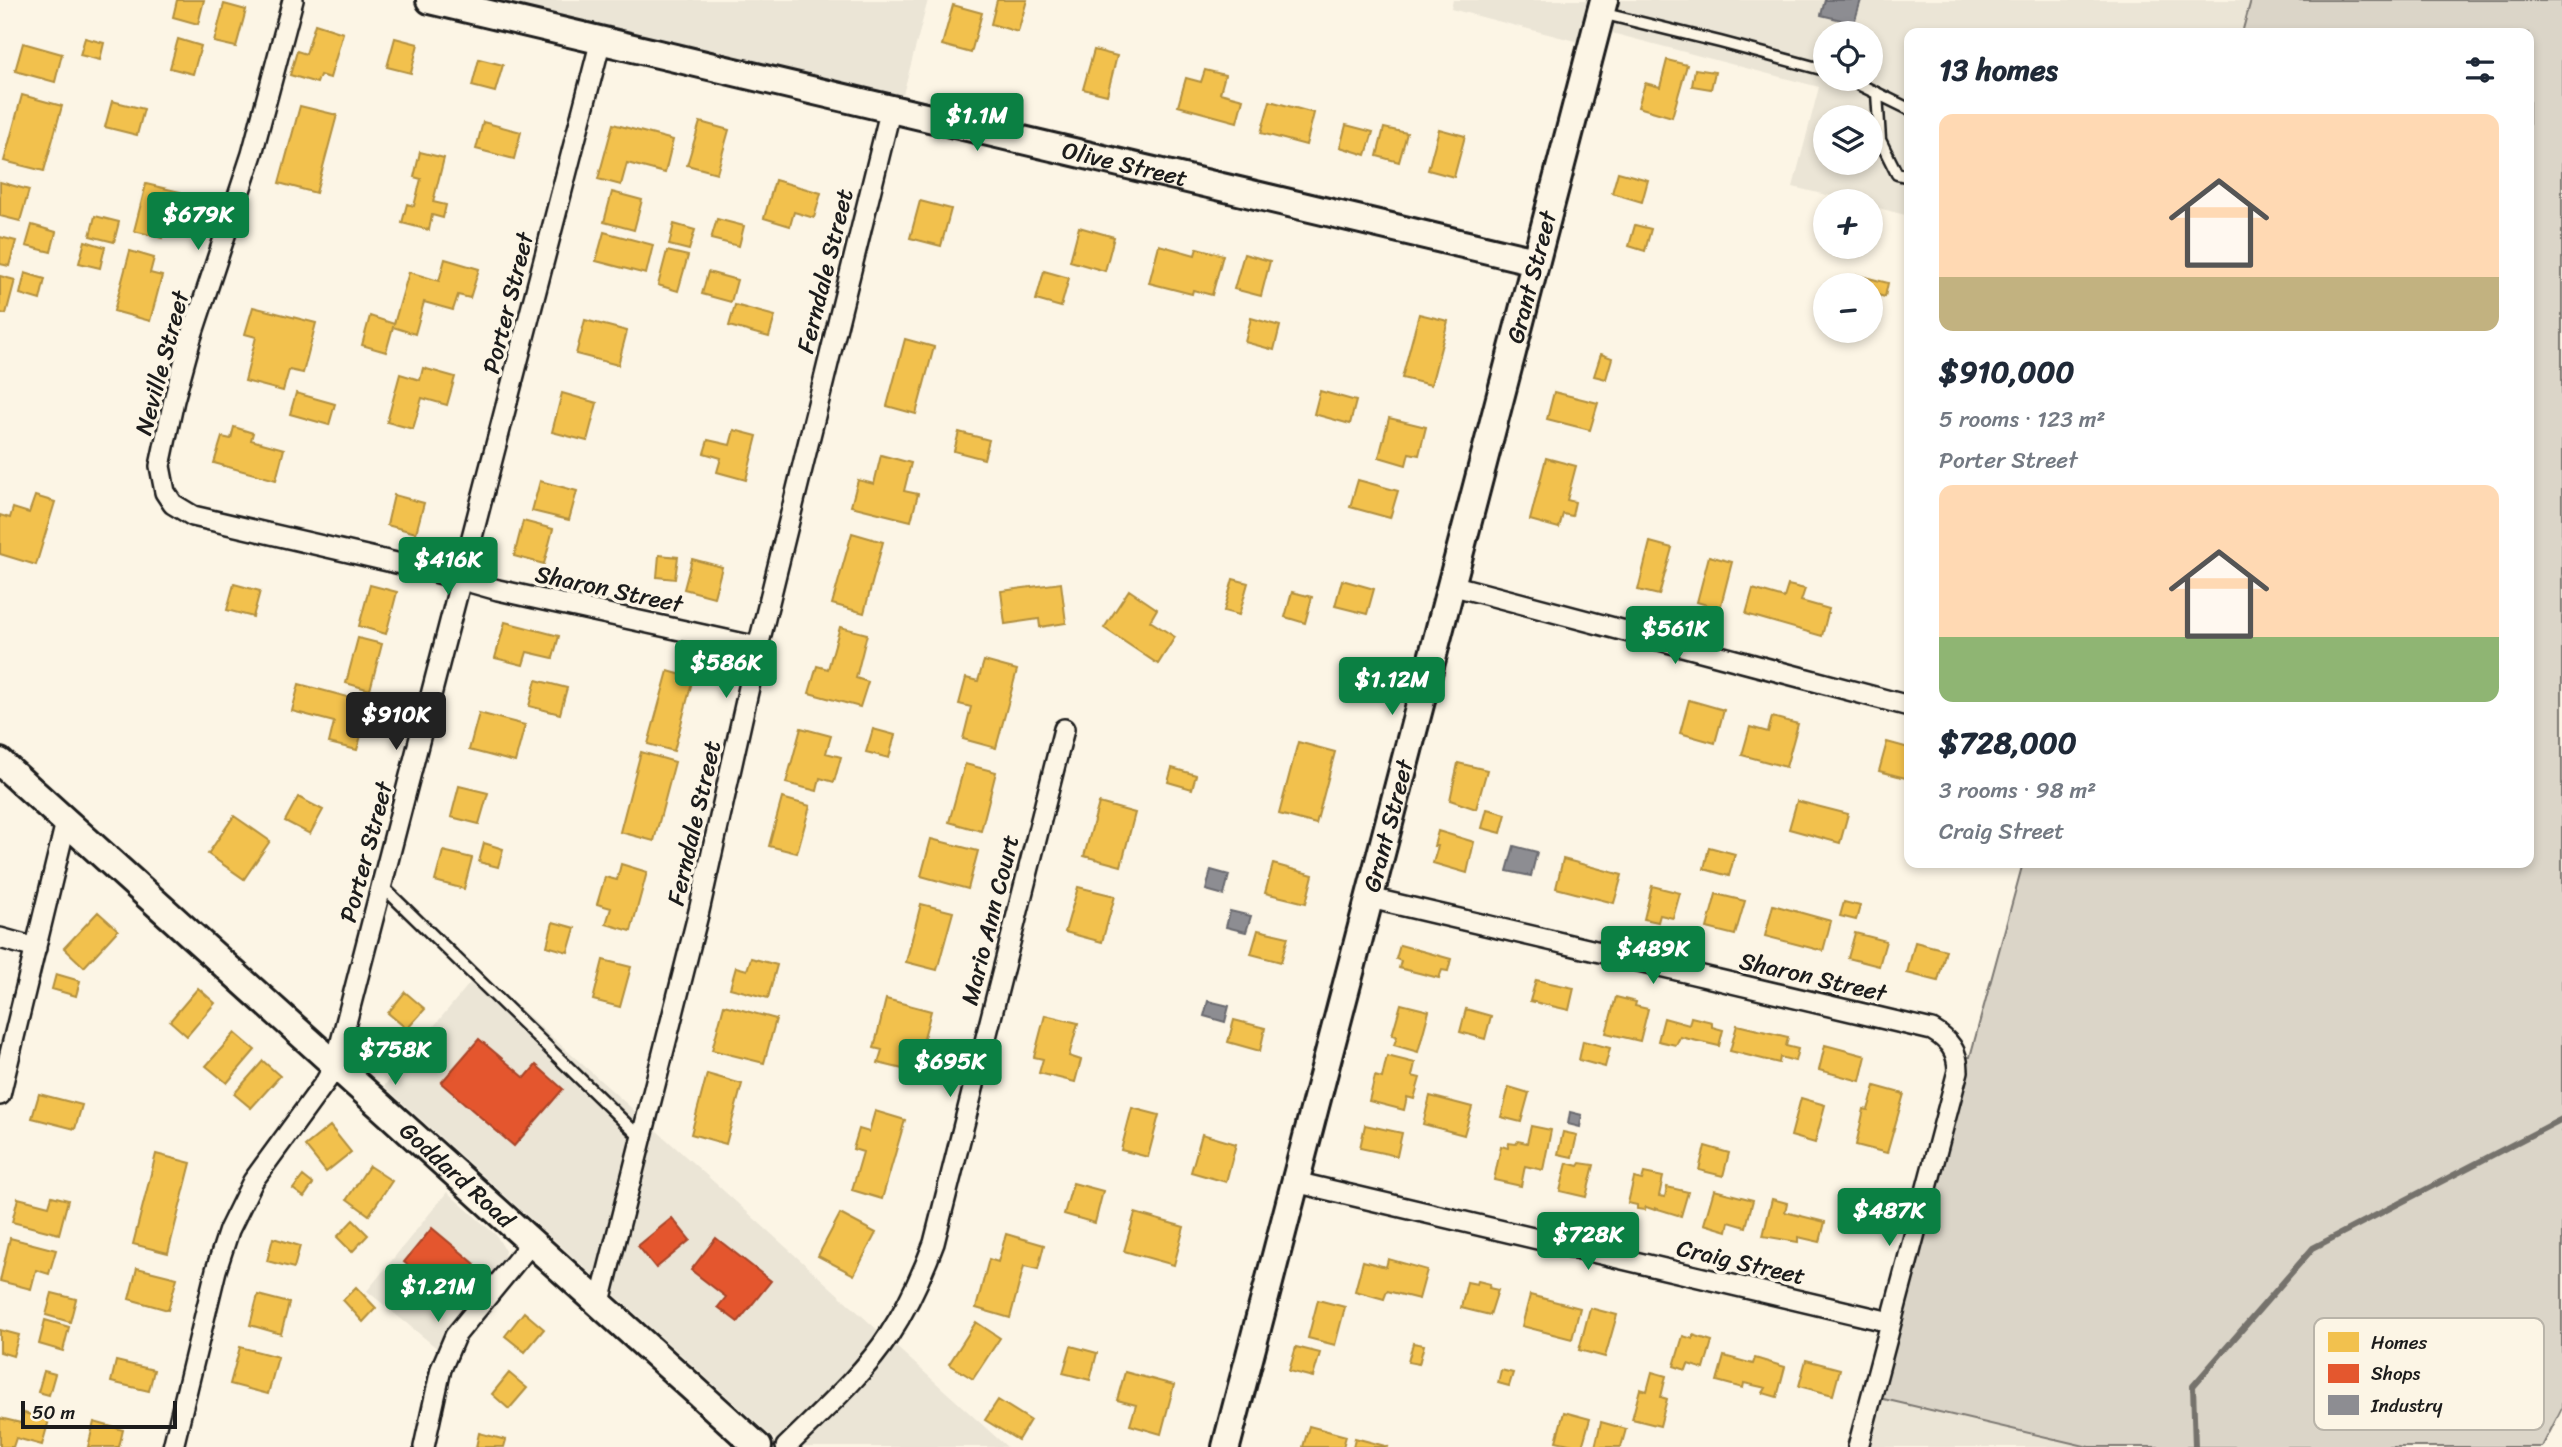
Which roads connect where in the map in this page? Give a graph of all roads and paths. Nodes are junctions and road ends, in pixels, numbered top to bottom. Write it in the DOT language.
graph roads {
  1 [pos="293,0"];
  2 [pos="430,0"];
  3 [pos="1602,7"];
  4 [pos="601,40"];
  5 [pos="1813,67"];
  6 [pos="1873,91"];
  7 [pos="1877,93"];
  8 [pos="1904,106"];
  9 [pos="891,108"];
  10 [pos="1904,176"];
  11 [pos="1535,261"];
  12 [pos="169,498"];
  13 [pos="463,580"];
  14 [pos="1451,585"];
  15 [pos="758,647"];
  16 [pos="1904,705"];
  17 [pos="1064,729"];
  18 [pos="0,762"];
  19 [pos="66,822"];
  20 [pos="382,886"];
  21 [pos="1370,898"];
  22 [pos="0,938"];
  23 [pos="36,948"];
  24 [pos="335,1065"];
  25 [pos="0,1096"];
  26 [pos="642,1139"];
  27 [pos="1295,1182"];
  28 [pos="532,1242"];
  29 [pos="600,1303"];
  30 [pos="1890,1322"];
  31 [pos="173,1447"];
  32 [pos="424,1447"];
  33 [pos="758,1447"];
  34 [pos="786,1447"];
  35 [pos="1226,1447"];
  36 [pos="1858,1447"];
  1 -- 12 [label="street, Neville Street"];
  2 -- 4 [label="street, Olive Street"];
  3 -- 5 [label="lane"];
  3 -- 11 [label="street, Grant Street"];
  4 -- 9 [label="street, Olive Street"];
  4 -- 13 [label="street, Porter Street"];
  6 -- 7 [label="lane"];
  7 -- 8 [label="lane"];
  7 -- 10 [label="lane"];
  9 -- 11 [label="street, Olive Street"];
  9 -- 15 [label="street, Ferndale Street"];
  11 -- 14 [label="street, Grant Street"];
  12 -- 13 [label="street, Sharon Street"];
  13 -- 15 [label="street, Sharon Street"];
  13 -- 20 [label="street, Porter Street"];
  14 -- 16 [label="street"];
  14 -- 21 [label="street, Grant Street"];
  15 -- 26 [label="street, Ferndale Street"];
  17 -- 34 [label="street, Mario Ann Court"];
  18 -- 19 [label="street, Goddard Road"];
  19 -- 23 [label="street"];
  19 -- 24 [label="street, Goddard Road"];
  20 -- 24 [label="street, Porter Street"];
  20 -- 26 [label="lane"];
  21 -- 27 [label="street, Grant Street"];
  21 -- 30 [label="street, Sharon Street"];
  22 -- 23 [label="street"];
  23 -- 25 [label="street"];
  24 -- 28 [label="street, Goddard Road"];
  24 -- 31 [label="street, Porter Street"];
  26 -- 29 [label="street, Ferndale Street"];
  27 -- 30 [label="street, Craig Street"];
  27 -- 35 [label="street, Grant Street"];
  28 -- 29 [label="street, Goddard Road"];
  28 -- 32 [label="street"];
  29 -- 33 [label="street, Goddard Road"];
  30 -- 36 [label="street"];
}
